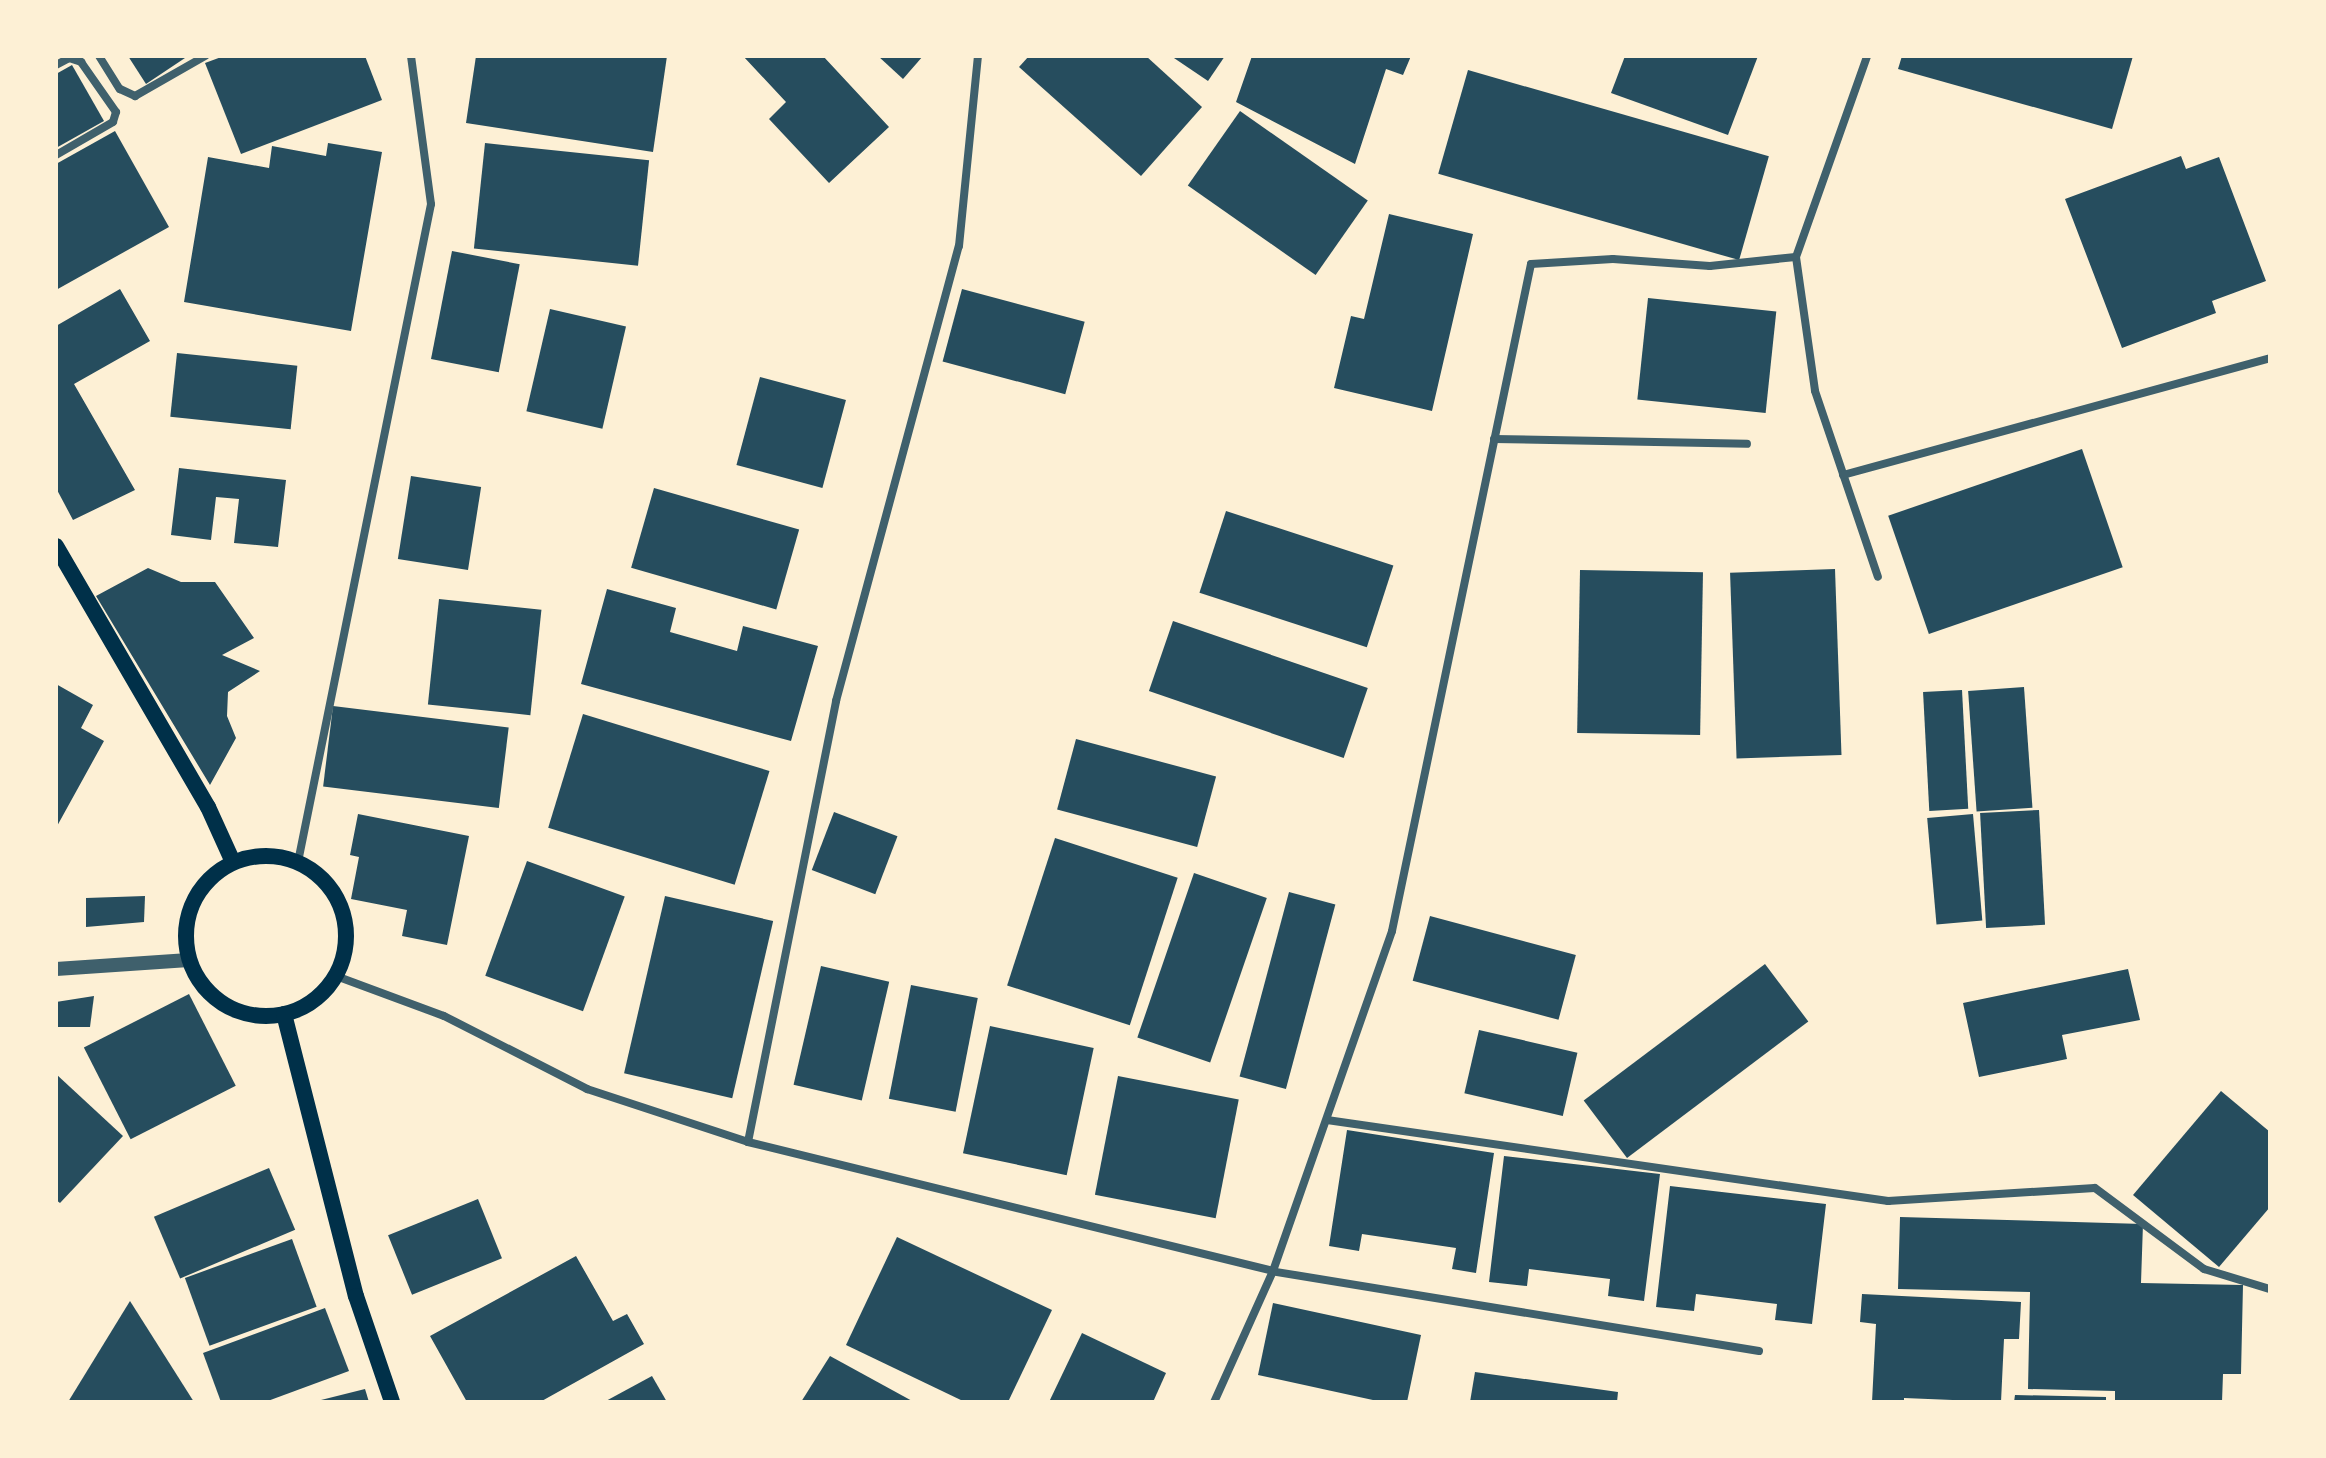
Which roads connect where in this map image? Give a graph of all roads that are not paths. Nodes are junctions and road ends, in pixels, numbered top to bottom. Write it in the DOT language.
graph roads {
  1 [pos="99,56"];
  2 [pos="205,56"];
  3 [pos="411,56"];
  4 [pos="978,56"];
  5 [pos="1867,56"];
  6 [pos="56,65"];
  7 [pos="56,155"];
  8 [pos="1796,257"];
  9 [pos="2270,358"];
  10 [pos="1494,439"];
  11 [pos="1747,444"];
  12 [pos="1843,475"];
  13 [pos="56,546"];
  14 [pos="1878,577"];
  15 [pos="233,862"];
  16 [pos="298,862"];
  17 [pos="189,960"];
  18 [pos="56,969"];
  19 [pos="336,976"];
  20 [pos="284,1014"];
  21 [pos="1327,1120"];
  22 [pos="748,1142"];
  23 [pos="1273,1271"];
  24 [pos="2270,1289"];
  25 [pos="1759,1351"];
  26 [pos="392,1402"];
  27 [pos="1214,1402"];
  1 -- 2 [label="street"];
  3 -- 16 [label="street"];
  4 -- 22 [label="street"];
  5 -- 8 [label="street"];
  6 -- 7 [label="street"];
  8 -- 10 [label="street"];
  8 -- 12 [label="street"];
  9 -- 12 [label="street"];
  10 -- 11 [label="street"];
  10 -- 21 [label="street"];
  12 -- 14 [label="street"];
  13 -- 15 [label="main road"];
  15 -- 16 [label="main road"];
  15 -- 17 [label="main road"];
  16 -- 19 [label="main road"];
  17 -- 18 [label="street"];
  17 -- 20 [label="main road"];
  19 -- 20 [label="main road"];
  19 -- 22 [label="street"];
  20 -- 26 [label="main road"];
  21 -- 23 [label="street"];
  21 -- 24 [label="street"];
  22 -- 23 [label="street"];
  23 -- 25 [label="street"];
  23 -- 27 [label="street"];
}
